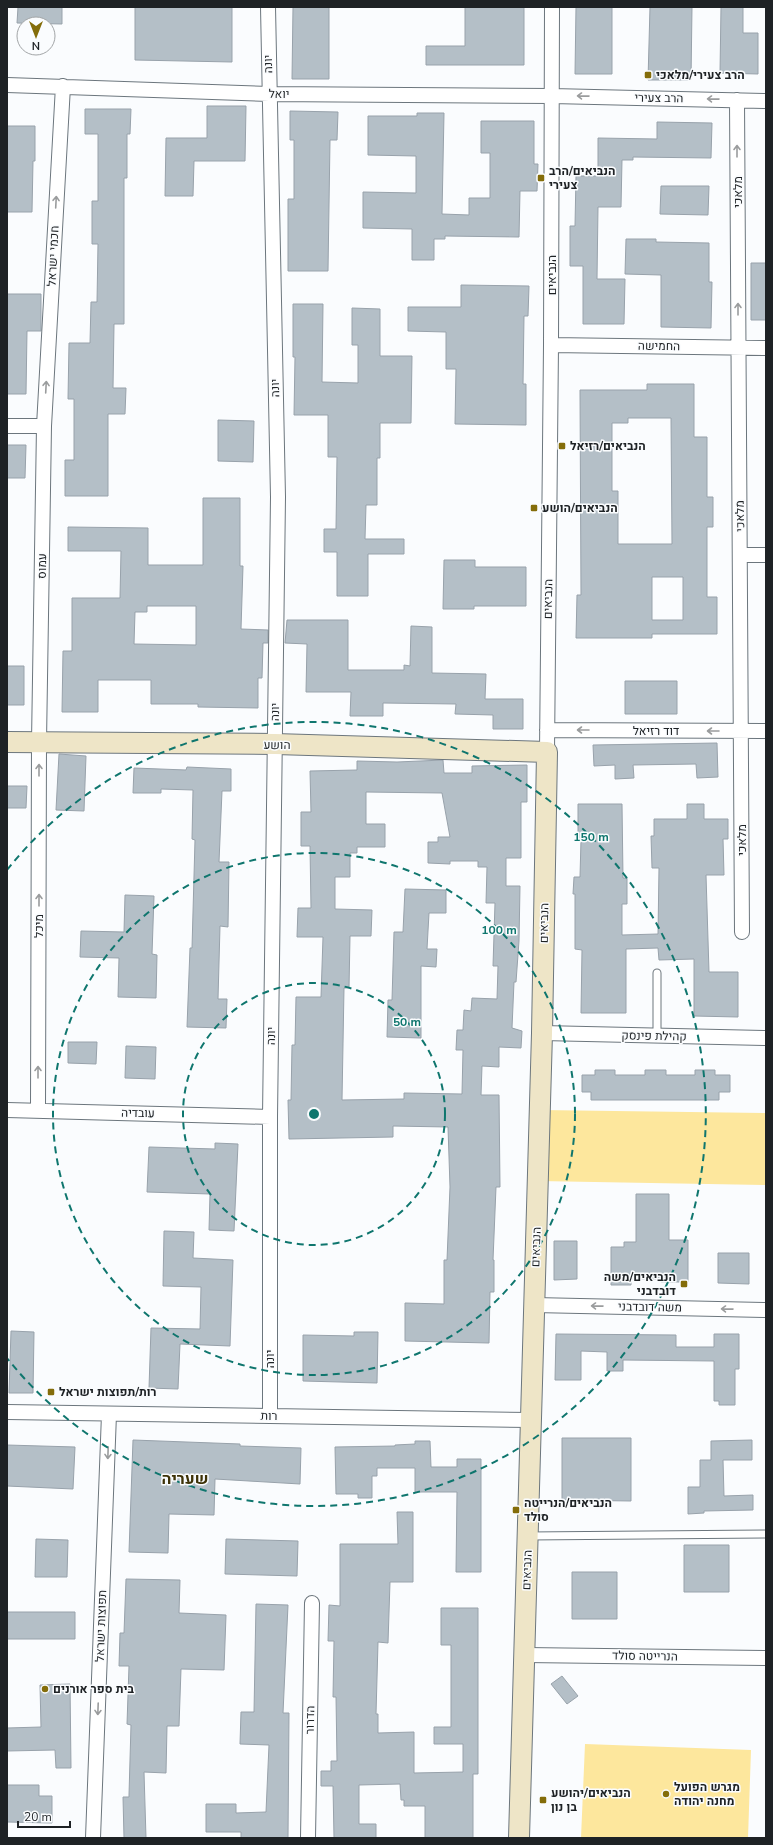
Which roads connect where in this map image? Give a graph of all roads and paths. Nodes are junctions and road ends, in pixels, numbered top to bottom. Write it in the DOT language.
graph roads {
  1 [pos="268,7"];
  2 [pos="552,7"];
  3 [pos="7,85"];
  4 [pos="63,86"];
  5 [pos="269,94"];
  6 [pos="552,96"];
  7 [pos="737,100"];
  8 [pos="766,101"];
  9 [pos="551,345"];
  10 [pos="738,348"];
  11 [pos="766,348"];
  12 [pos="7,426"];
  13 [pos="44,426"];
  14 [pos="740,555"];
  15 [pos="766,555"];
  16 [pos="547,730"];
  17 [pos="741,731"];
  18 [pos="766,731"];
  19 [pos="7,742"];
  20 [pos="39,742"];
  21 [pos="275,744"];
  22 [pos="547,752"];
  23 [pos="742,932"];
  24 [pos="657,974"];
  25 [pos="542,1033"];
  26 [pos="657,1036"];
  27 [pos="766,1038"];
  28 [pos="7,1110"];
  29 [pos="38,1111"];
  30 [pos="270,1116"];
  31 [pos="534,1305"];
  32 [pos="766,1310"];
  33 [pos="7,1412"];
  34 [pos="109,1414"];
  35 [pos="270,1416"];
  36 [pos="531,1420"];
  37 [pos="766,1534"];
  38 [pos="528,1536"];
  39 [pos="312,1603"];
  40 [pos="524,1655"];
  41 [pos="766,1658"];
  42 [pos="93,1838"];
  43 [pos="308,1838"];
  44 [pos="519,1838"];
  1 -- 5 [label="street, יונה"];
  2 -- 6 [label="street, הנביאים"];
  3 -- 4 [label="street, יואל"];
  4 -- 5 [label="street, יואל"];
  13 -- 4 [label="street, חכמי ישראל, one-way"];
  5 -- 6 [label="street, יואל"];
  5 -- 21 [label="street, יונה"];
  7 -- 6 [label="street, הרב צעירי, one-way"];
  6 -- 9 [label="street, הנביאים"];
  7 -- 8 [label="street, הרב צעירי"];
  10 -- 7 [label="street, מלאכי, one-way"];
  9 -- 10 [label="street, החמישה"];
  9 -- 16 [label="street, הנביאים"];
  10 -- 11 [label="street, החמישה"];
  10 -- 14 [label="street, מלאכי"];
  12 -- 13 [label="street"];
  13 -- 20 [label="street, עמוס"];
  14 -- 15 [label="street"];
  14 -- 17 [label="street, מלאכי"];
  17 -- 16 [label="street, דוד רזיאל, one-way"];
  16 -- 22 [label="street, הנביאים"];
  17 -- 18 [label="street, דוד רזיאל"];
  17 -- 23 [label="street, מלאכי"];
  19 -- 20 [label="street, הושע"];
  20 -- 21 [label="street, הושע"];
  29 -- 20 [label="street, מיכל, one-way"];
  21 -- 22 [label="street, הושע"];
  21 -- 30 [label="street, יונה"];
  22 -- 25 [label="street, הנביאים"];
  24 -- 26 [label="lane"];
  25 -- 26 [label="street, קהילת פינסק"];
  25 -- 31 [label="street, הנביאים"];
  26 -- 27 [label="street, קהילת פינסק"];
  28 -- 29 [label="street, עובדיה"];
  29 -- 30 [label="street, עובדיה"];
  30 -- 35 [label="street, יונה"];
  32 -- 31 [label="street, משה דובדבני, one-way"];
  31 -- 36 [label="street, הנביאים"];
  33 -- 34 [label="street, רות"];
  34 -- 35 [label="street, רות"];
  34 -- 42 [label="street, תפוצות ישראל, one-way"];
  35 -- 36 [label="street, רות"];
  36 -- 38 [label="street, הנביאים"];
  37 -- 38 [label="lane"];
  38 -- 40 [label="street, הנביאים"];
  39 -- 43 [label="street, הדרור"];
  40 -- 41 [label="street, הנרייטה סולד"];
  40 -- 44 [label="street, הנביאים"];
}
